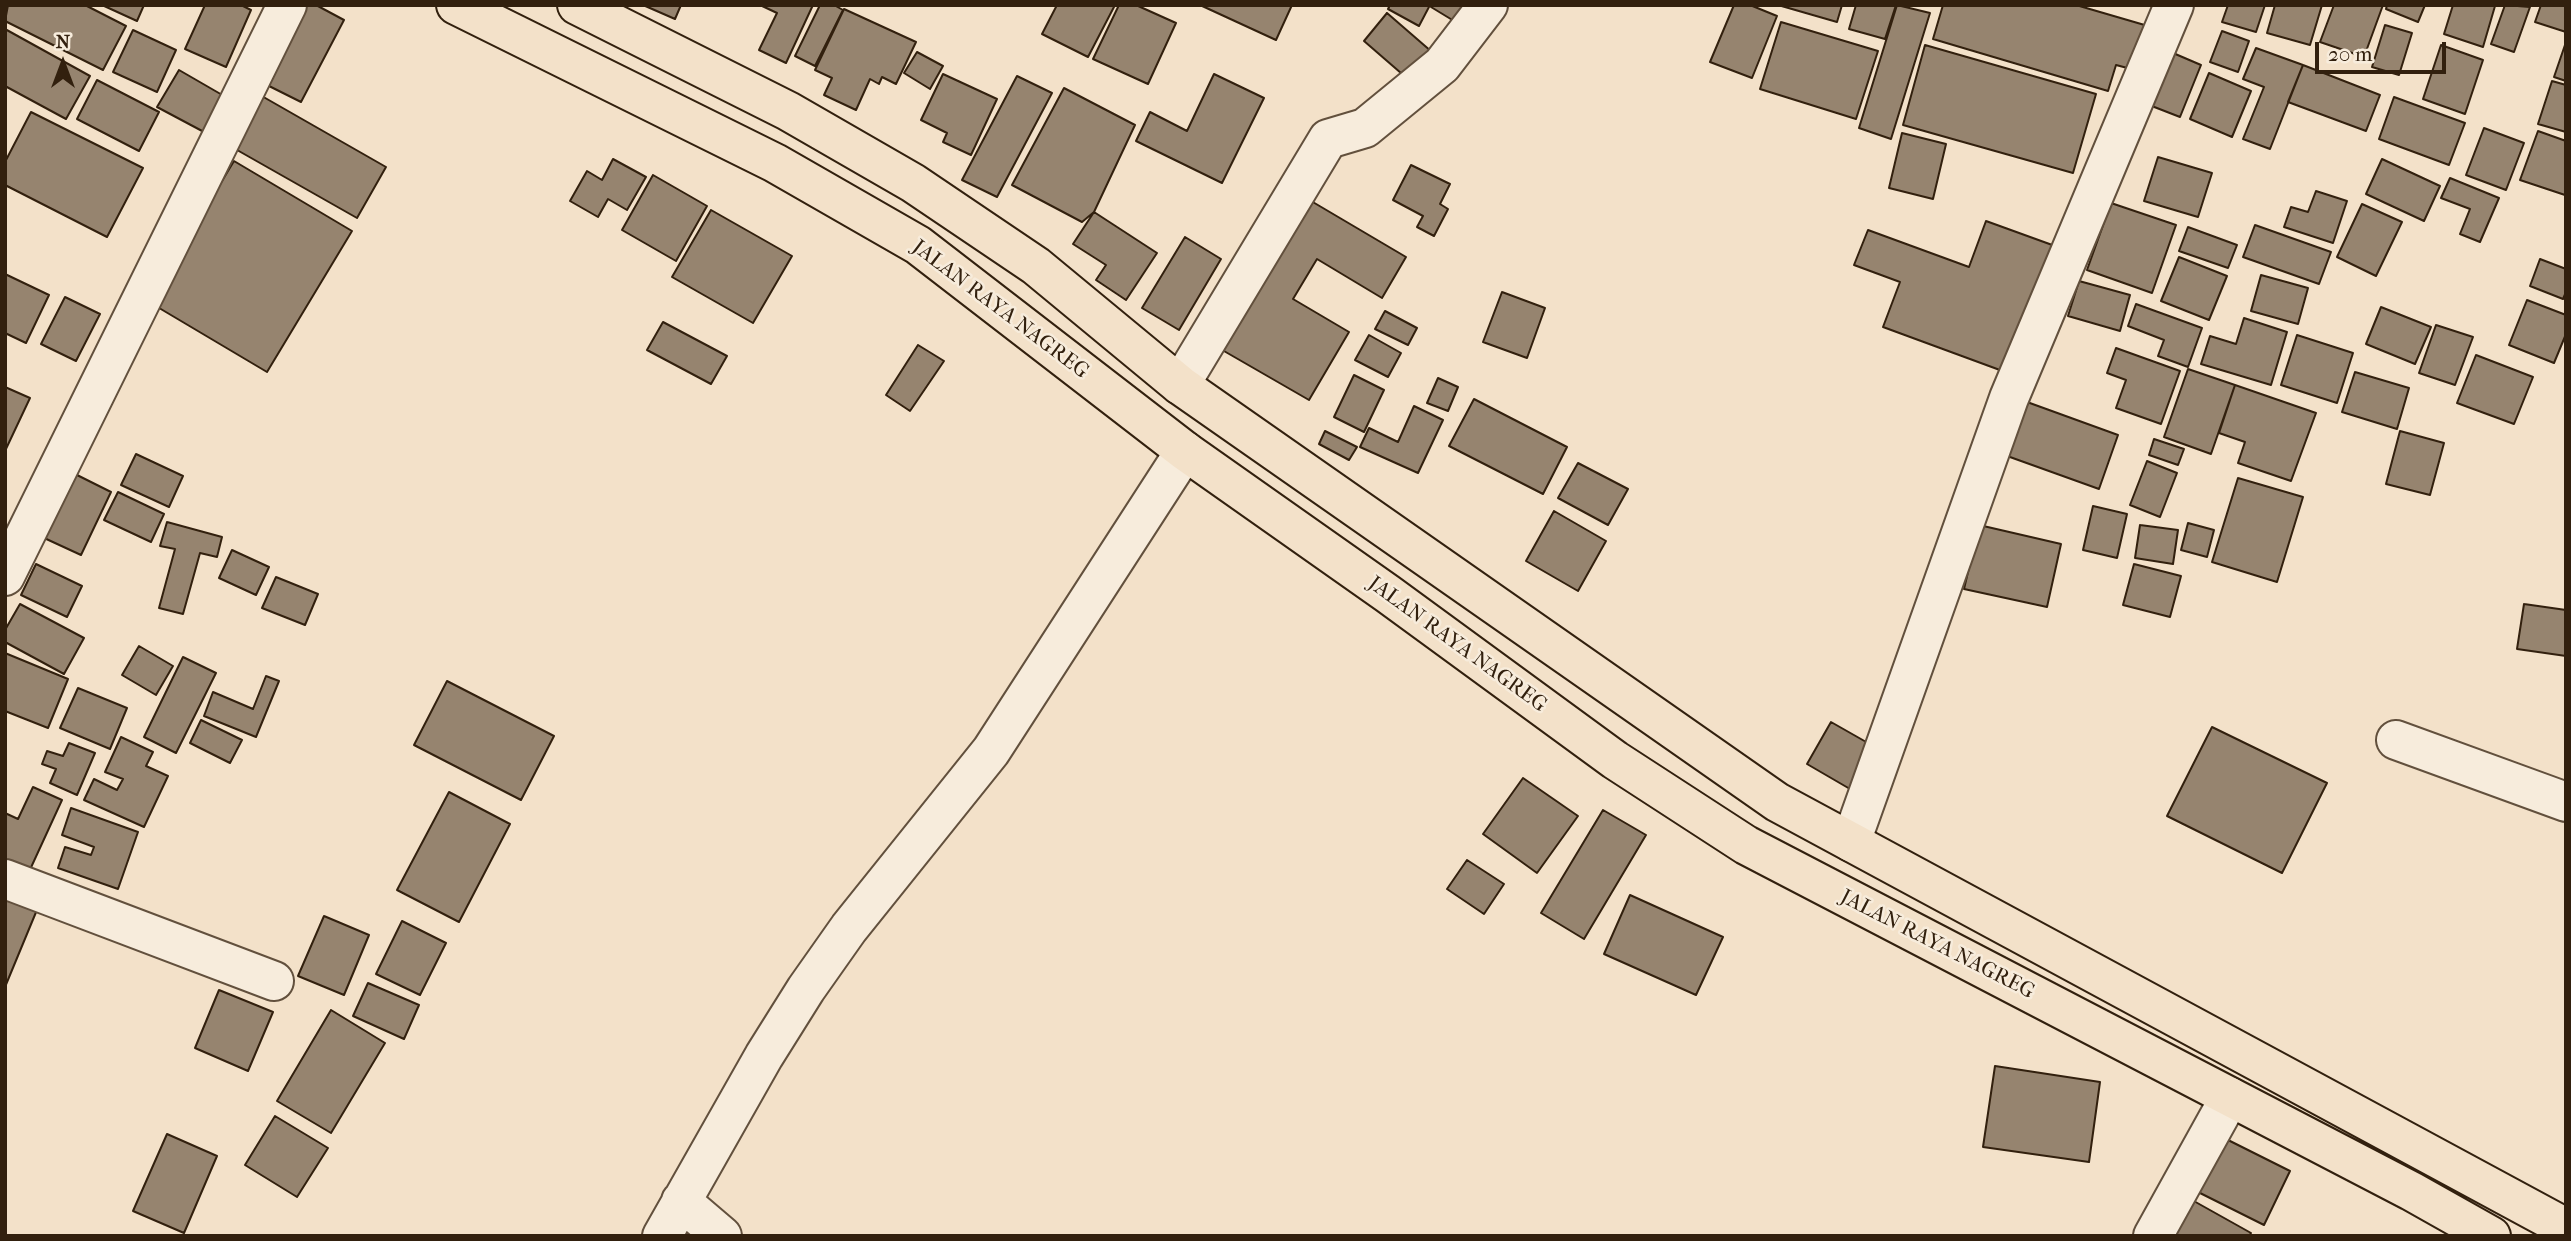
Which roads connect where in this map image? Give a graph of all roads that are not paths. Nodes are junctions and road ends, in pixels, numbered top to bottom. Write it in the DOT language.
graph roads {
  1 [pos="287,5"];
  2 [pos="456,5"];
  3 [pos="577,5"];
  4 [pos="1488,5"];
  5 [pos="2174,5"];
  6 [pos="1180,385"];
  7 [pos="1185,451"];
  8 [pos="5,576"];
  9 [pos="2396,740"];
  10 [pos="2566,802"];
  11 [pos="1851,842"];
  12 [pos="5,879"];
  13 [pos="274,981"];
  14 [pos="2230,1097"];
  15 [pos="681,1201"];
  16 [pos="2566,1228"];
  17 [pos="662,1236"];
  18 [pos="722,1236"];
  19 [pos="2153,1236"];
  20 [pos="2491,1236"];
  1 -- 8 [label="street"];
  2 -- 7 [label="highway, JALAN RAYA NAGREG"];
  3 -- 6 [label="highway"];
  4 -- 6 [label="street"];
  5 -- 11 [label="street"];
  6 -- 11 [label="highway"];
  7 -- 14 [label="highway, JALAN RAYA NAGREG"];
  7 -- 15 [label="street"];
  9 -- 10 [label="street"];
  11 -- 16 [label="highway"];
  12 -- 13 [label="street"];
  14 -- 19 [label="street"];
  14 -- 20 [label="highway, JALAN RAYA NAGREG"];
  15 -- 17 [label="street"];
  15 -- 18 [label="street"];
}
